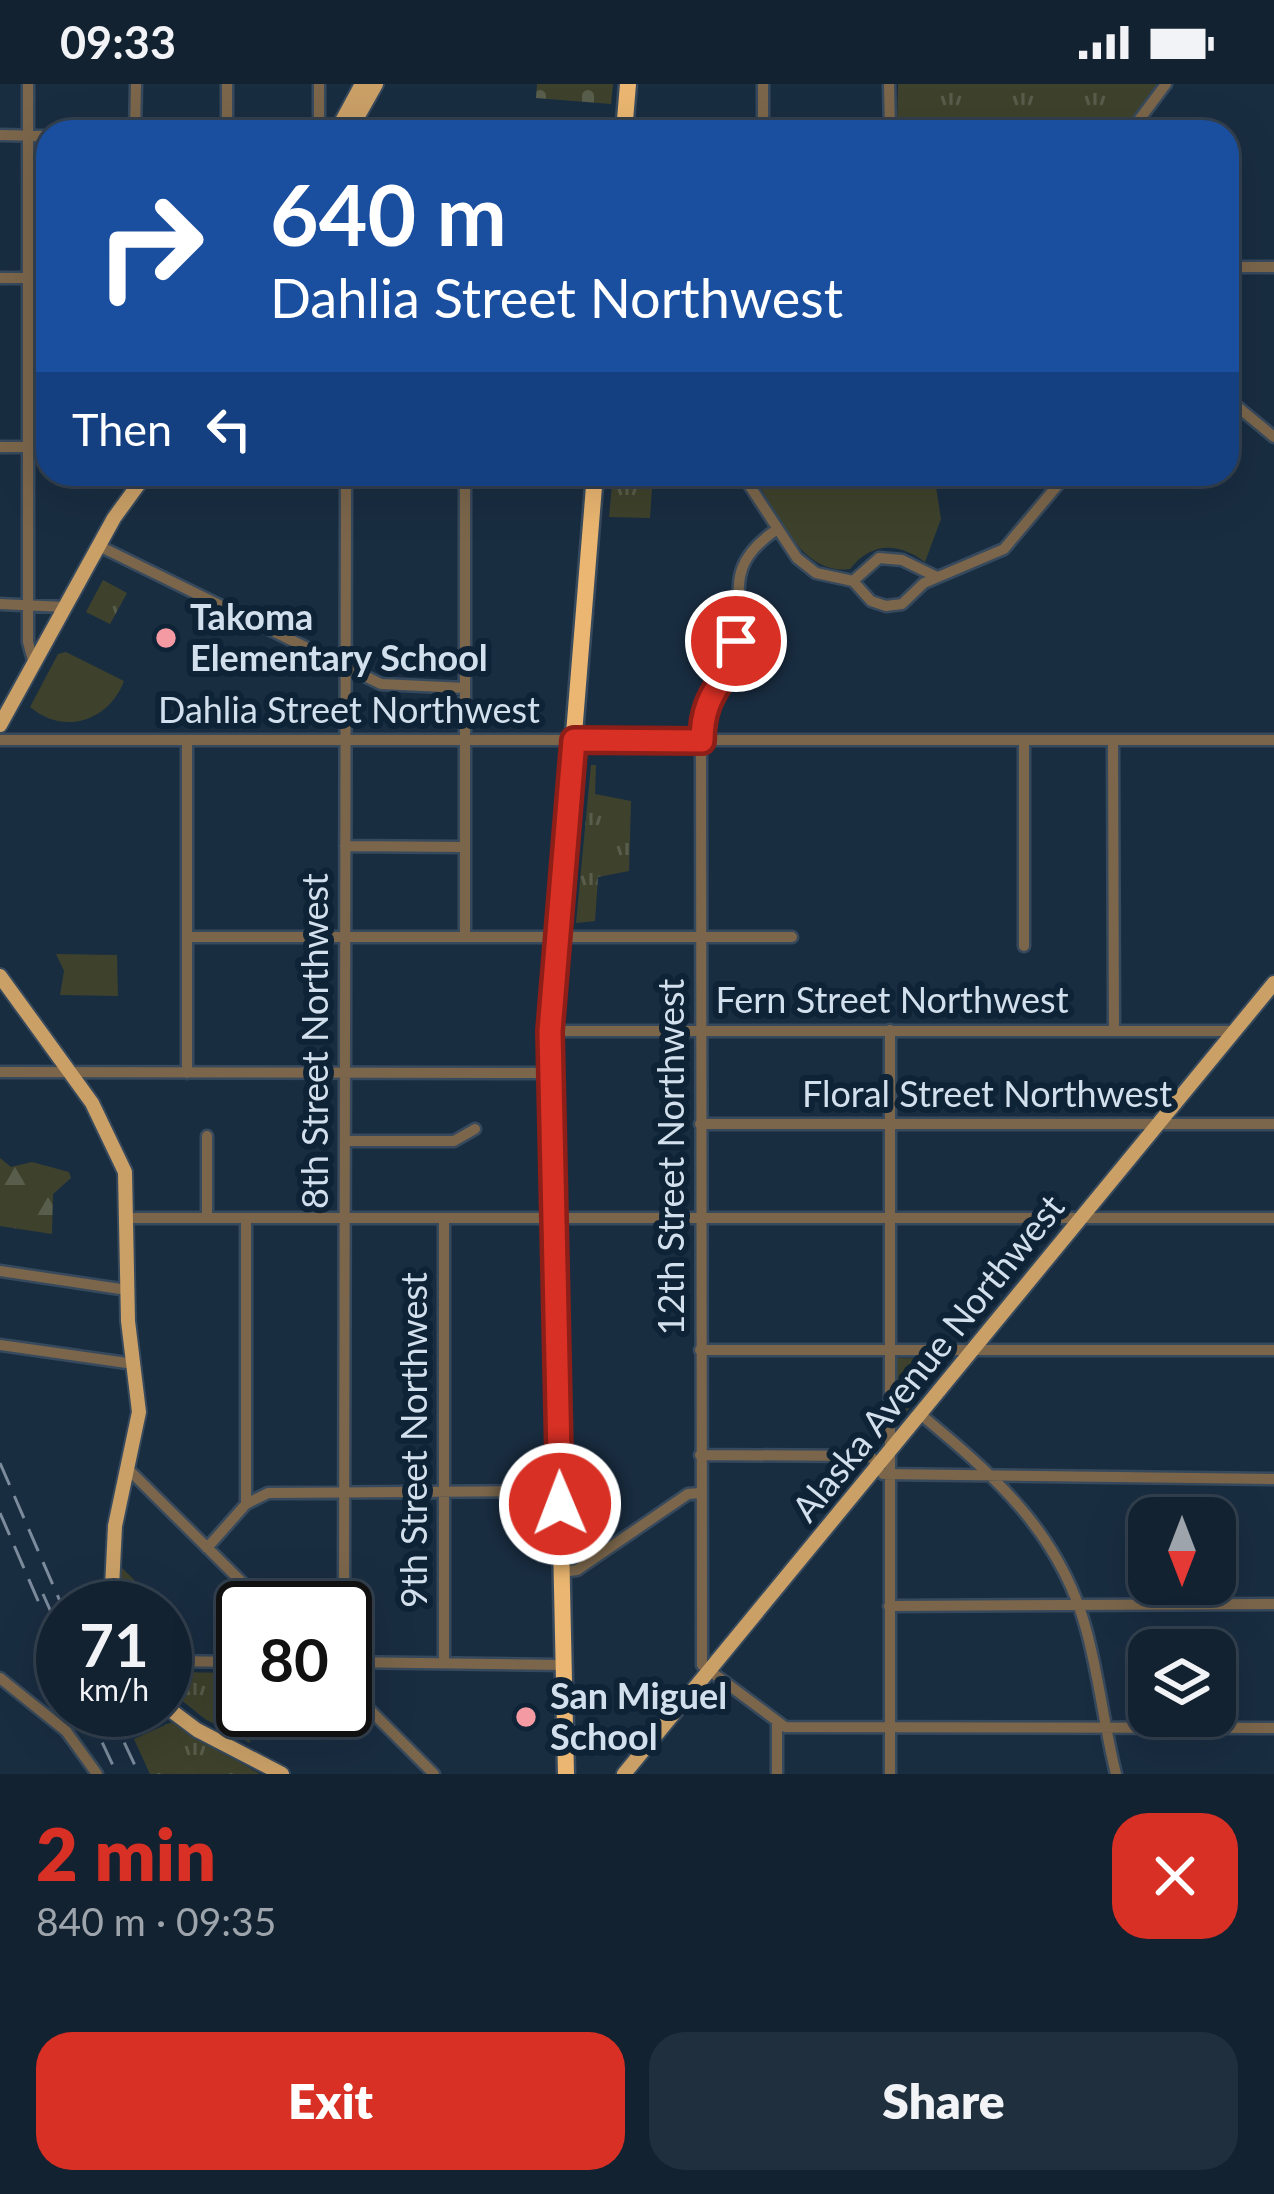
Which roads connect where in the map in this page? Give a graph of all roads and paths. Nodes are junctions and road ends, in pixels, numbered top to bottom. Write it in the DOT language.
graph roads {
  1 [pos="28,84"];
  2 [pos="136,84"];
  3 [pos="227,84"];
  4 [pos="319,84"];
  5 [pos="362,84"];
  6 [pos="376,84"];
  7 [pos="628,84"];
  8 [pos="763,84"];
  9 [pos="890,84"];
  10 [pos="1166,84"];
  11 [pos="136,120"];
  12 [pos="227,120"];
  13 [pos="319,120"];
  14 [pos="342,120"];
  15 [pos="356,120"];
  16 [pos="625,120"];
  17 [pos="763,120"];
  18 [pos="890,120"];
  19 [pos="1139,120"];
  20 [pos="0,136"];
  21 [pos="28,136"];
  22 [pos="36,136"];
  23 [pos="1239,267"];
  24 [pos="1274,267"];
  25 [pos="0,278"];
  26 [pos="28,278"];
  27 [pos="36,278"];
  28 [pos="1239,408"];
  29 [pos="1274,437"];
  30 [pos="0,447"];
  31 [pos="28,447"];
  32 [pos="36,447"];
  33 [pos="138,486"];
  34 [pos="346,486"];
  35 [pos="465,486"];
  36 [pos="594,486"];
  37 [pos="750,486"];
  38 [pos="1057,486"];
  39 [pos="776,530"];
  40 [pos="99,546"];
  41 [pos="853,581"];
  42 [pos="921,582"];
  43 [pos="0,604"];
  44 [pos="28,604"];
  45 [pos="65,608"];
  46 [pos="34,664"];
  47 [pos="345,668"];
  48 [pos="465,688"];
  49 [pos="0,725"];
  50 [pos="0,740"];
  51 [pos="187,740"];
  52 [pos="345,740"];
  53 [pos="464,740"];
  54 [pos="574,740"];
  55 [pos="1274,740"];
  56 [pos="702,741"];
  57 [pos="1024,741"];
  58 [pos="1113,741"];
  59 [pos="345,846"];
  60 [pos="464,847"];
  61 [pos="187,937"];
  62 [pos="345,937"];
  63 [pos="465,937"];
  64 [pos="557,937"];
  65 [pos="701,937"];
  66 [pos="792,937"];
  67 [pos="1024,946"];
  68 [pos="0,976"];
  69 [pos="1274,982"];
  70 [pos="700,1030"];
  71 [pos="890,1030"];
  72 [pos="1114,1030"];
  73 [pos="1234,1030"];
  74 [pos="550,1031"];
  75 [pos="0,1072"];
  76 [pos="70,1072"];
  77 [pos="187,1072"];
  78 [pos="550,1072"];
  79 [pos="345,1073"];
  80 [pos="700,1124"];
  81 [pos="890,1124"];
  82 [pos="1158,1124"];
  83 [pos="1274,1124"];
  84 [pos="475,1129"];
  85 [pos="207,1136"];
  86 [pos="345,1141"];
  87 [pos="126,1218"];
  88 [pos="207,1218"];
  89 [pos="246,1218"];
  90 [pos="344,1218"];
  91 [pos="444,1218"];
  92 [pos="552,1218"];
  93 [pos="700,1218"];
  94 [pos="890,1218"];
  95 [pos="1081,1218"];
  96 [pos="1274,1218"];
  97 [pos="0,1270"];
  98 [pos="127,1290"];
  99 [pos="0,1345"];
  100 [pos="700,1349"];
  101 [pos="889,1349"];
  102 [pos="973,1349"];
  103 [pos="1274,1350"];
  104 [pos="134,1364"];
  105 [pos="920,1414"];
  106 [pos="700,1455"];
  107 [pos="883,1465"];
  108 [pos="128,1469"];
  109 [pos="998,1479"];
  110 [pos="1274,1479"];
  111 [pos="560,1491"];
  112 [pos="345,1492"];
  113 [pos="444,1492"];
  114 [pos="700,1492"];
  115 [pos="246,1504"];
  116 [pos="207,1548"];
  117 [pos="562,1572"];
  118 [pos="111,1581"];
  119 [pos="241,1581"];
  120 [pos="344,1581"];
  121 [pos="1274,1604"];
  122 [pos="889,1606"];
  123 [pos="1079,1606"];
  124 [pos="372,1662"];
  125 [pos="444,1662"];
  126 [pos="563,1665"];
  127 [pos="708,1671"];
  128 [pos="0,1678"];
  129 [pos="372,1712"];
  130 [pos="192,1722"];
  131 [pos="777,1724"];
  132 [pos="890,1727"];
  133 [pos="1105,1728"];
  134 [pos="1274,1728"];
  135 [pos="624,1772"];
  136 [pos="97,1774"];
  137 [pos="282,1774"];
  138 [pos="434,1774"];
  139 [pos="566,1774"];
  140 [pos="777,1774"];
  141 [pos="890,1774"];
  142 [pos="1116,1774"];
  1 -- 21 [label="street"];
  2 -- 11 [label="street"];
  3 -- 12 [label="street"];
  4 -- 13 [label="street"];
  5 -- 14 [label="main road"];
  6 -- 15 [label="main road"];
  7 -- 16 [label="highway"];
  8 -- 17 [label="street"];
  9 -- 18 [label="street"];
  10 -- 19 [label="street"];
  20 -- 21 [label="street"];
  21 -- 22 [label="street"];
  21 -- 26 [label="street"];
  23 -- 24 [label="street"];
  25 -- 26 [label="street"];
  26 -- 27 [label="street"];
  26 -- 31 [label="street"];
  28 -- 29 [label="street"];
  30 -- 31 [label="street"];
  31 -- 32 [label="street"];
  31 -- 44 [label="street"];
  33 -- 40 [label="main road"];
  34 -- 47 [label="street, 8th Street Northwest"];
  35 -- 48 [label="street"];
  36 -- 54 [label="highway"];
  37 -- 39 [label="street"];
  38 -- 42 [label="street"];
  39 -- 41 [label="street"];
  39 -- 56 [label="street, 12th Street Northwest"];
  40 -- 45 [label="main road"];
  40 -- 47 [label="street"];
  41 -- 42 [label="street"];
  41 -- 42 [label="street"];
  43 -- 44 [label="street"];
  44 -- 45 [label="street"];
  44 -- 46 [label="street"];
  45 -- 46 [label="main road"];
  46 -- 49 [label="main road"];
  47 -- 48 [label="street"];
  47 -- 52 [label="street, 8th Street Northwest"];
  48 -- 53 [label="street"];
  50 -- 51 [label="street, Dahlia Street Northwest"];
  51 -- 52 [label="street, Dahlia Street Northwest"];
  51 -- 61 [label="street"];
  52 -- 53 [label="street, Dahlia Street Northwest"];
  52 -- 59 [label="street, 8th Street Northwest"];
  53 -- 54 [label="street, Dahlia Street Northwest"];
  53 -- 60 [label="street"];
  54 -- 56 [label="street, Dahlia Street Northwest"];
  54 -- 64 [label="highway"];
  55 -- 58 [label="street, Dahlia Street Northwest"];
  56 -- 57 [label="street, Dahlia Street Northwest"];
  56 -- 65 [label="street, 12th Street Northwest"];
  57 -- 58 [label="street, Dahlia Street Northwest"];
  57 -- 67 [label="street"];
  58 -- 72 [label="street"];
  59 -- 60 [label="street"];
  59 -- 62 [label="street, 8th Street Northwest"];
  60 -- 63 [label="street"];
  61 -- 62 [label="street"];
  61 -- 77 [label="street"];
  62 -- 63 [label="street"];
  62 -- 79 [label="street, 8th Street Northwest"];
  63 -- 64 [label="street"];
  64 -- 65 [label="street"];
  64 -- 74 [label="highway"];
  65 -- 66 [label="street"];
  65 -- 70 [label="street, 12th Street Northwest"];
  68 -- 76 [label="main road"];
  69 -- 73 [label="main road, Alaska Avenue Northwest"];
  70 -- 71 [label="street, Fern Street Northwest"];
  70 -- 74 [label="street, Fern Street Northwest"];
  70 -- 80 [label="street, 12th Street Northwest"];
  71 -- 72 [label="street, Fern Street Northwest"];
  71 -- 81 [label="street"];
  72 -- 73 [label="street, Fern Street Northwest"];
  73 -- 82 [label="main road, Alaska Avenue Northwest"];
  74 -- 78 [label="highway"];
  75 -- 76 [label="street"];
  76 -- 77 [label="street"];
  76 -- 87 [label="main road"];
  77 -- 79 [label="street"];
  78 -- 79 [label="street"];
  78 -- 92 [label="highway"];
  79 -- 86 [label="street, 8th Street Northwest"];
  80 -- 81 [label="street, Floral Street Northwest"];
  80 -- 93 [label="street, 12th Street Northwest"];
  81 -- 82 [label="street, Floral Street Northwest"];
  81 -- 94 [label="street"];
  82 -- 83 [label="street, Floral Street Northwest"];
  82 -- 95 [label="main road, Alaska Avenue Northwest"];
  84 -- 86 [label="street"];
  85 -- 88 [label="street"];
  86 -- 90 [label="street, 8th Street Northwest"];
  87 -- 88 [label="street"];
  87 -- 98 [label="main road"];
  88 -- 89 [label="street"];
  89 -- 90 [label="street"];
  89 -- 115 [label="street"];
  90 -- 91 [label="street"];
  90 -- 112 [label="street, 8th Street Northwest"];
  91 -- 92 [label="street"];
  91 -- 113 [label="street, 9th Street Northwest"];
  92 -- 93 [label="street"];
  92 -- 111 [label="highway"];
  93 -- 94 [label="street"];
  93 -- 100 [label="street, 12th Street Northwest"];
  94 -- 95 [label="street"];
  94 -- 101 [label="street"];
  95 -- 96 [label="street"];
  95 -- 102 [label="main road, Alaska Avenue Northwest"];
  97 -- 98 [label="street"];
  98 -- 104 [label="main road"];
  99 -- 104 [label="street"];
  100 -- 101 [label="street"];
  100 -- 106 [label="street, 12th Street Northwest"];
  101 -- 102 [label="street"];
  101 -- 107 [label="street"];
  102 -- 103 [label="street"];
  102 -- 105 [label="main road, Alaska Avenue Northwest"];
  104 -- 108 [label="main road"];
  105 -- 107 [label="main road, Alaska Avenue Northwest"];
  105 -- 109 [label="street"];
  106 -- 107 [label="street"];
  106 -- 114 [label="street, 12th Street Northwest"];
  107 -- 109 [label="street"];
  107 -- 122 [label="street"];
  107 -- 127 [label="main road, Alaska Avenue Northwest"];
  108 -- 116 [label="street"];
  108 -- 118 [label="main road"];
  109 -- 110 [label="street"];
  109 -- 123 [label="street"];
  111 -- 113 [label="street"];
  111 -- 117 [label="highway"];
  112 -- 113 [label="street"];
  112 -- 115 [label="street"];
  112 -- 120 [label="street, 8th Street Northwest"];
  113 -- 125 [label="street, 9th Street Northwest"];
  114 -- 117 [label="street"];
  114 -- 127 [label="street, 12th Street Northwest"];
  115 -- 116 [label="street"];
  116 -- 119 [label="street"];
  117 -- 126 [label="highway"];
  121 -- 123 [label="street"];
  122 -- 123 [label="street"];
  122 -- 132 [label="street"];
  123 -- 133 [label="street"];
  124 -- 125 [label="street"];
  125 -- 126 [label="street"];
  126 -- 139 [label="highway"];
  127 -- 131 [label="street"];
  127 -- 135 [label="main road, Alaska Avenue Northwest"];
  128 -- 136 [label="street"];
  129 -- 138 [label="street"];
  130 -- 137 [label="main road"];
  131 -- 132 [label="street"];
  131 -- 140 [label="street"];
  132 -- 133 [label="street"];
  132 -- 141 [label="street"];
  133 -- 134 [label="street"];
  133 -- 142 [label="street"];
}
